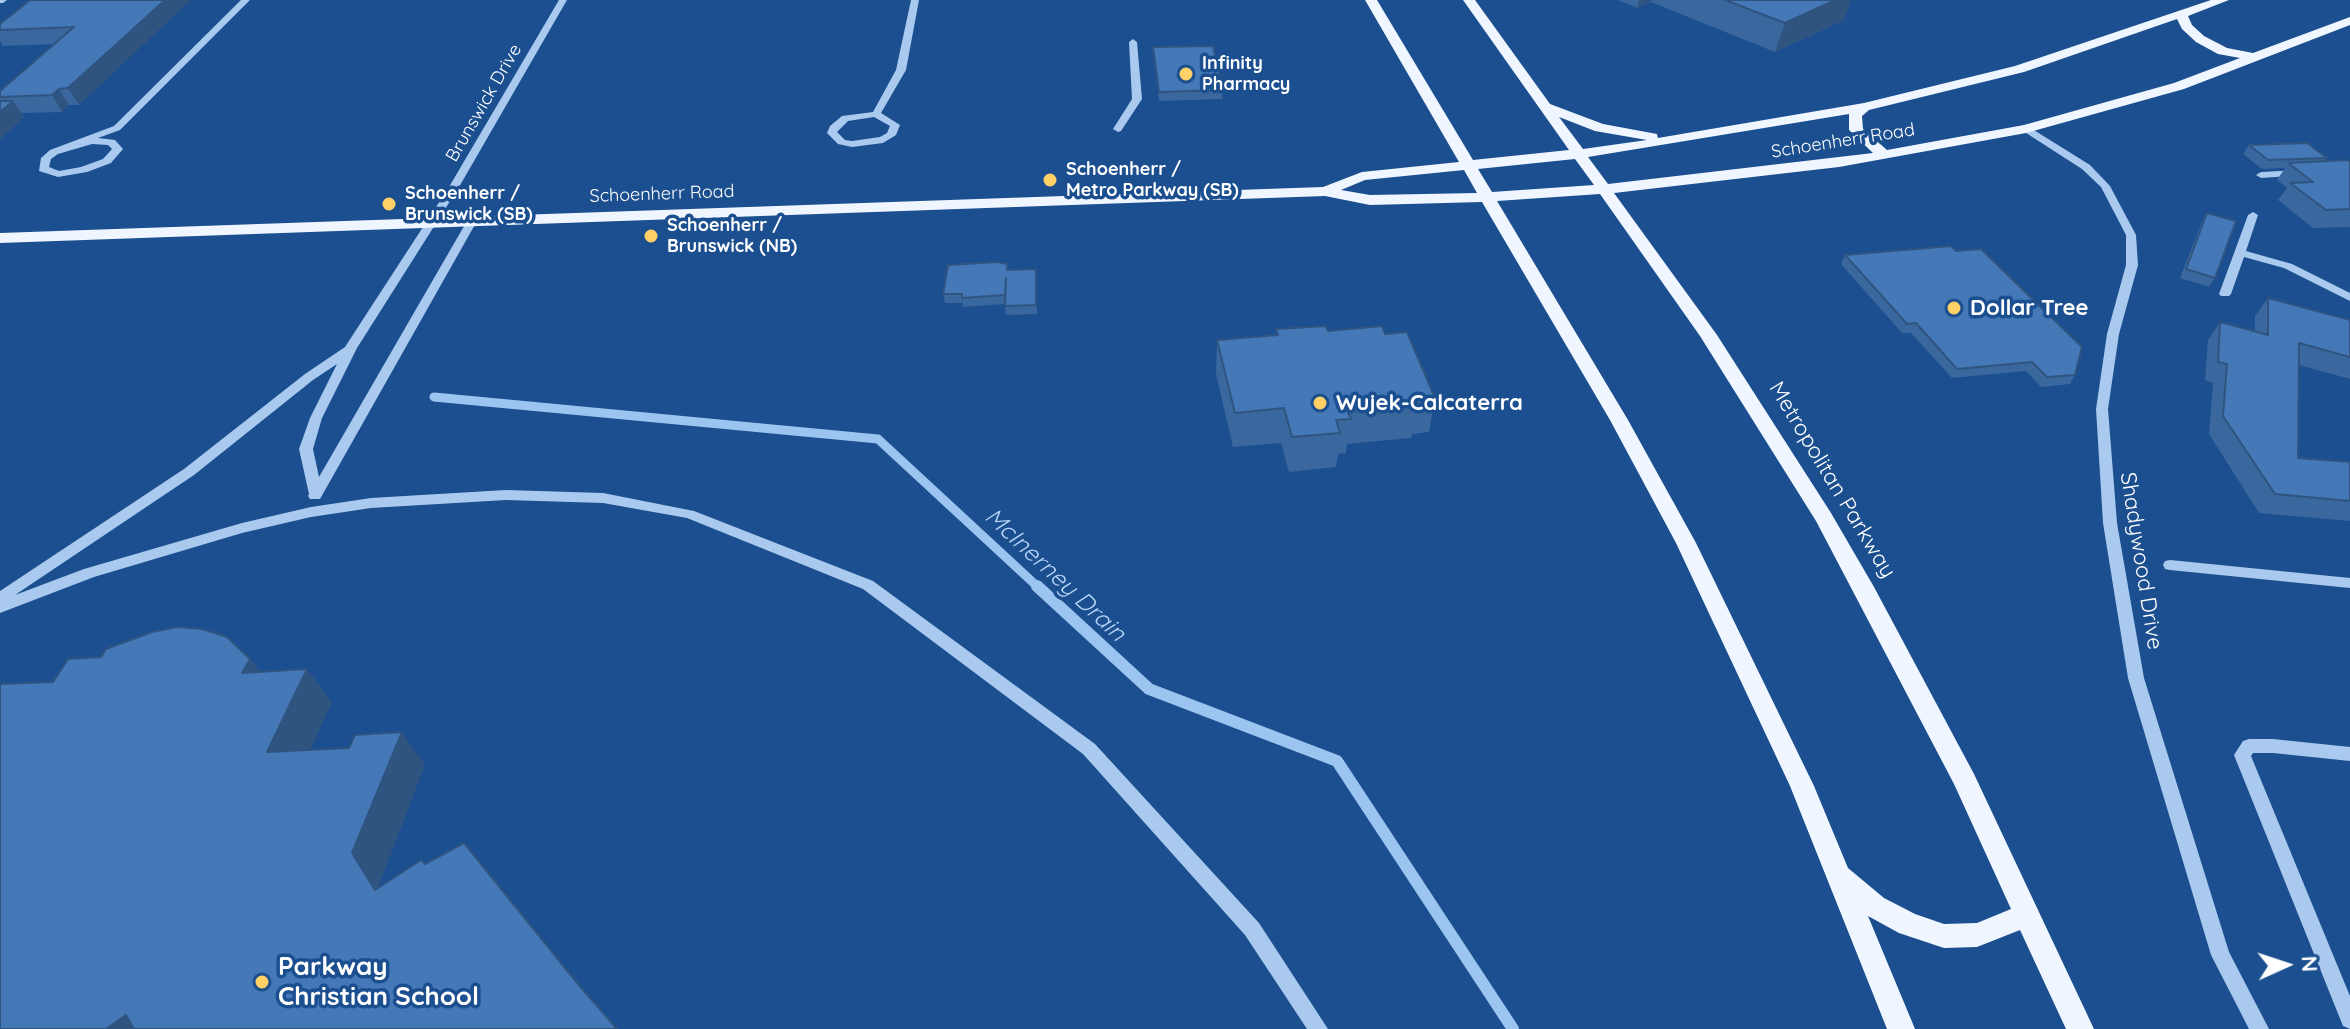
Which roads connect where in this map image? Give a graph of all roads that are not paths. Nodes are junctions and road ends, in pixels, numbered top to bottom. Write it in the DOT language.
graph roads {
  1 [pos="246,0"];
  2 [pos="563,0"];
  3 [pos="915,0"];
  4 [pos="1371,0"];
  5 [pos="1469,0"];
  6 [pos="2223,0"];
  7 [pos="2182,15"];
  8 [pos="2350,21"];
  9 [pos="1133,42"];
  10 [pos="2256,58"];
  11 [pos="1545,106"];
  12 [pos="1864,107"];
  13 [pos="876,114"];
  14 [pos="117,128"];
  15 [pos="1118,129"];
  16 [pos="2026,129"];
  17 [pos="1684,140"];
  18 [pos="77,143"];
  19 [pos="117,145"];
  20 [pos="1580,154"];
  21 [pos="1885,156"];
  22 [pos="1468,166"];
  23 [pos="2320,172"];
  24 [pos="2261,175"];
  25 [pos="1605,190"];
  26 [pos="1325,191"];
  27 [pos="1487,197"];
  28 [pos="2253,215"];
  29 [pos="472,221"];
  30 [pos="432,223"];
  31 [pos="0,238"];
  32 [pos="2240,253"];
  33 [pos="2225,294"];
  34 [pos="2350,298"];
  35 [pos="351,348"];
  36 [pos="316,493"];
  37 [pos="311,512"];
  38 [pos="2170,565"];
  39 [pos="2350,583"];
  40 [pos="0,598"];
  41 [pos="0,607"];
  42 [pos="2350,754"];
  43 [pos="1840,875"];
  44 [pos="2028,914"];
  45 [pos="2350,1019"];
  46 [pos="1318,1029"];
  47 [pos="1901,1029"];
  48 [pos="2080,1029"];
  49 [pos="2259,1029"];
  1 -- 14 [label="street"];
  2 -- 30 [label="street, Brunswick Drive"];
  3 -- 13 [label="street"];
  4 -- 22 [label="main road"];
  5 -- 11 [label="main road, Metropolitan Parkway"];
  6 -- 7 [label="main road, Schoenherr Road"];
  7 -- 10 [label="main road"];
  7 -- 12 [label="main road, Schoenherr Road"];
  8 -- 10 [label="main road, Schoenherr Road"];
  9 -- 15 [label="street"];
  10 -- 16 [label="main road, Schoenherr Road"];
  11 -- 17 [label="main road"];
  11 -- 20 [label="main road, Metropolitan Parkway"];
  12 -- 17 [label="main road, Schoenherr Road"];
  12 -- 21 [label="main road"];
  13 -- 13 [label="street"];
  14 -- 18 [label="street"];
  14 -- 19 [label="street"];
  16 -- 21 [label="main road, Schoenherr Road"];
  16 -- 49 [label="street, Shadywood Drive"];
  17 -- 20 [label="main road, Schoenherr Road"];
  18 -- 19 [label="street"];
  18 -- 19 [label="street"];
  20 -- 22 [label="main road, Schoenherr Road"];
  20 -- 25 [label="main road, Metropolitan Parkway"];
  21 -- 25 [label="main road, Schoenherr Road"];
  22 -- 26 [label="main road, Schoenherr Road"];
  22 -- 27 [label="main road"];
  23 -- 24 [label="street"];
  25 -- 27 [label="main road, Schoenherr Road"];
  25 -- 44 [label="main road, Metropolitan Parkway"];
  26 -- 27 [label="main road, Schoenherr Road"];
  26 -- 29 [label="main road, Schoenherr Road"];
  27 -- 43 [label="main road"];
  28 -- 32 [label="street"];
  29 -- 30 [label="main road, Schoenherr Road"];
  29 -- 36 [label="street"];
  30 -- 31 [label="main road, Schoenherr Road"];
  30 -- 35 [label="street, Brunswick Drive"];
  32 -- 33 [label="street"];
  32 -- 34 [label="street"];
  35 -- 36 [label="street, Brunswick Drive"];
  35 -- 40 [label="street"];
  36 -- 37 [label="street"];
  37 -- 41 [label="street"];
  37 -- 46 [label="street"];
  38 -- 39 [label="street"];
  42 -- 45 [label="street"];
  43 -- 44 [label="main road"];
  43 -- 47 [label="main road"];
  44 -- 48 [label="main road, Metropolitan Parkway"];
}
